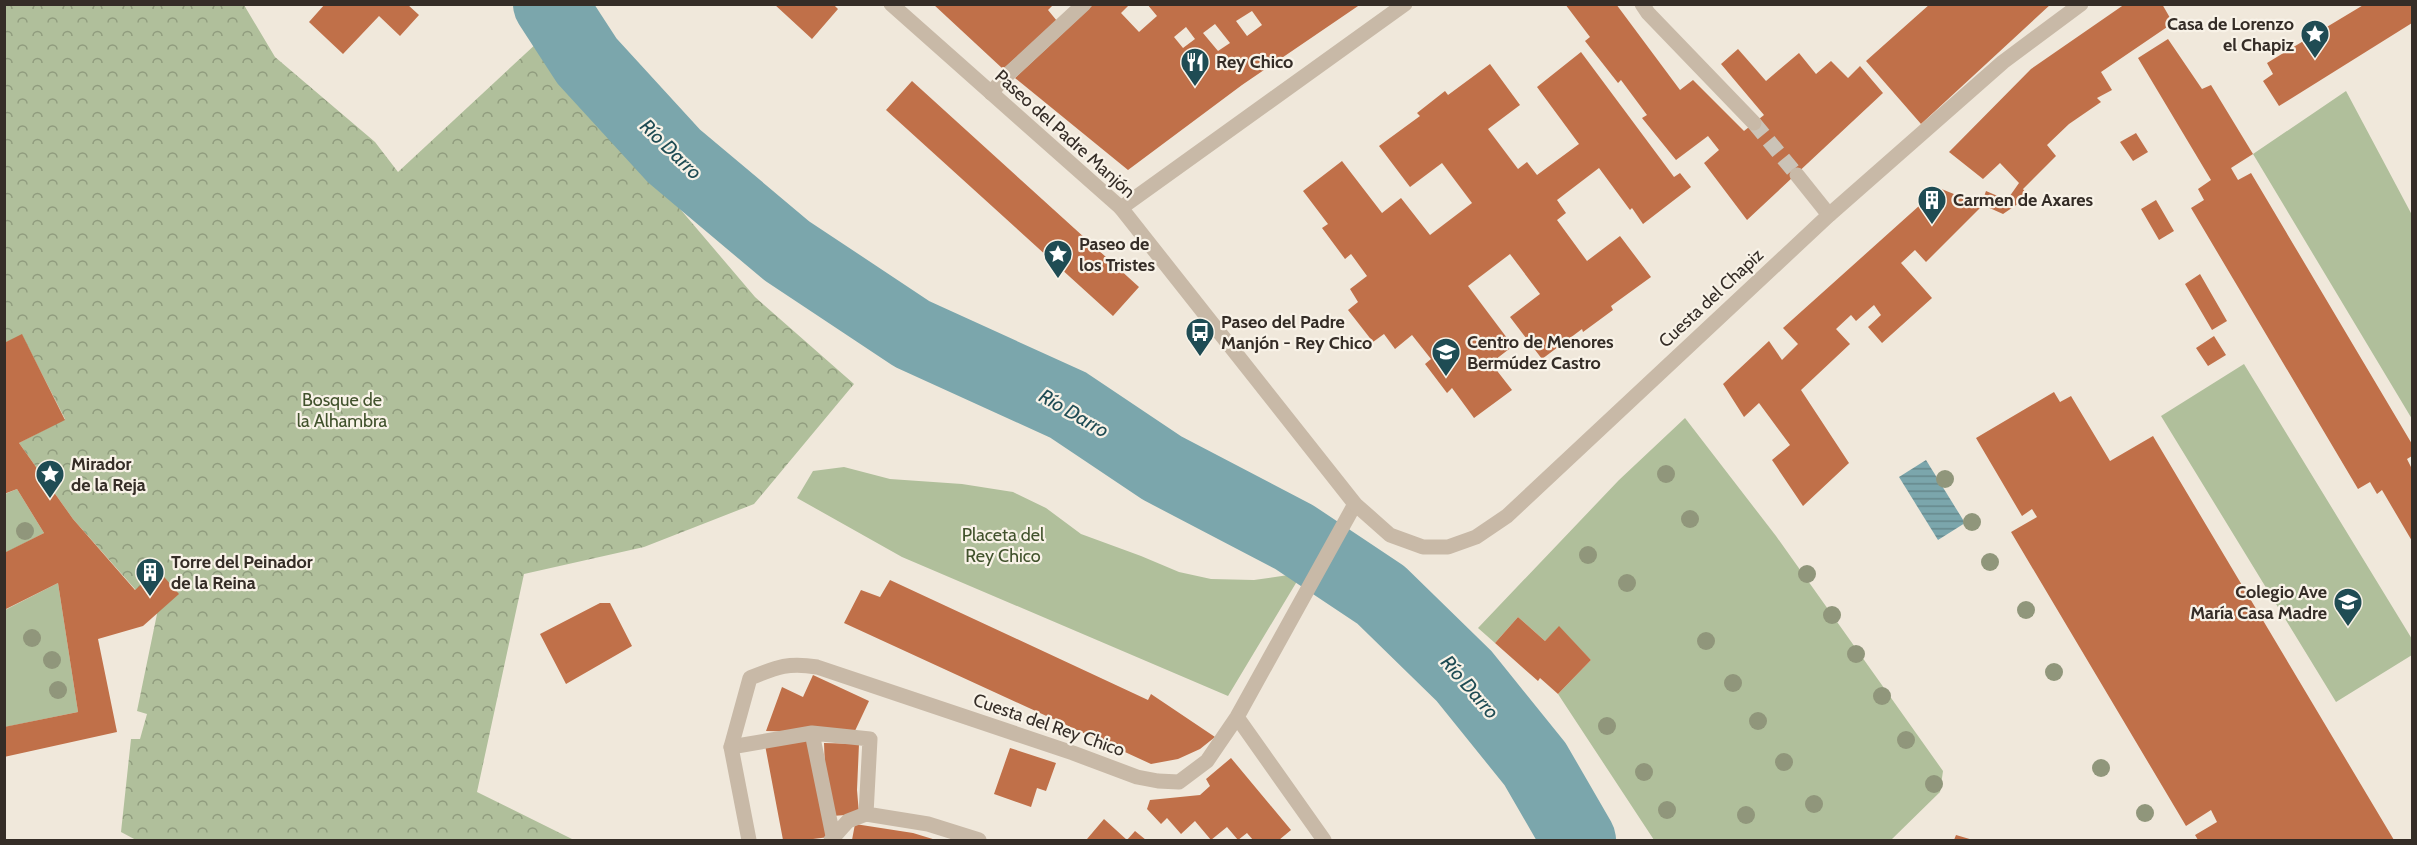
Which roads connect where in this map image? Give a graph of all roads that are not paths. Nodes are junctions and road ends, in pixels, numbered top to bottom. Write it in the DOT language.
graph roads {
  1 [pos="891,4"];
  2 [pos="1084,4"];
  3 [pos="1405,4"];
  4 [pos="1642,4"];
  5 [pos="2080,4"];
  6 [pos="991,93"];
  7 [pos="1755,123"];
  8 [pos="1797,175"];
  9 [pos="1121,208"];
  10 [pos="1828,215"];
  11 [pos="1355,504"];
  12 [pos="1237,717"];
  13 [pos="812,733"];
  14 [pos="731,747"];
  15 [pos="866,814"];
  16 [pos="832,838"];
  17 [pos="749,840"];
  18 [pos="979,840"];
  19 [pos="1324,840"];
  1 -- 6 [label="street, Paseo del Padre Manjón"];
  2 -- 6 [label="street"];
  3 -- 9 [label="street"];
  4 -- 7 [label="street"];
  5 -- 10 [label="street, Cuesta del Chapiz"];
  6 -- 9 [label="street, Paseo del Padre Manjón"];
  8 -- 10 [label="street"];
  9 -- 11 [label="street, Paseo del Padre Manjón"];
  10 -- 11 [label="street, Cuesta del Chapiz"];
  11 -- 12 [label="street, Cuesta del Rey Chico"];
  12 -- 14 [label="street, Cuesta del Rey Chico"];
  12 -- 19 [label="street"];
  13 -- 14 [label="street"];
  13 -- 15 [label="street"];
  13 -- 16 [label="street"];
  14 -- 17 [label="street, Cuesta del Rey Chico"];
  15 -- 16 [label="street"];
  15 -- 18 [label="street"];
}
